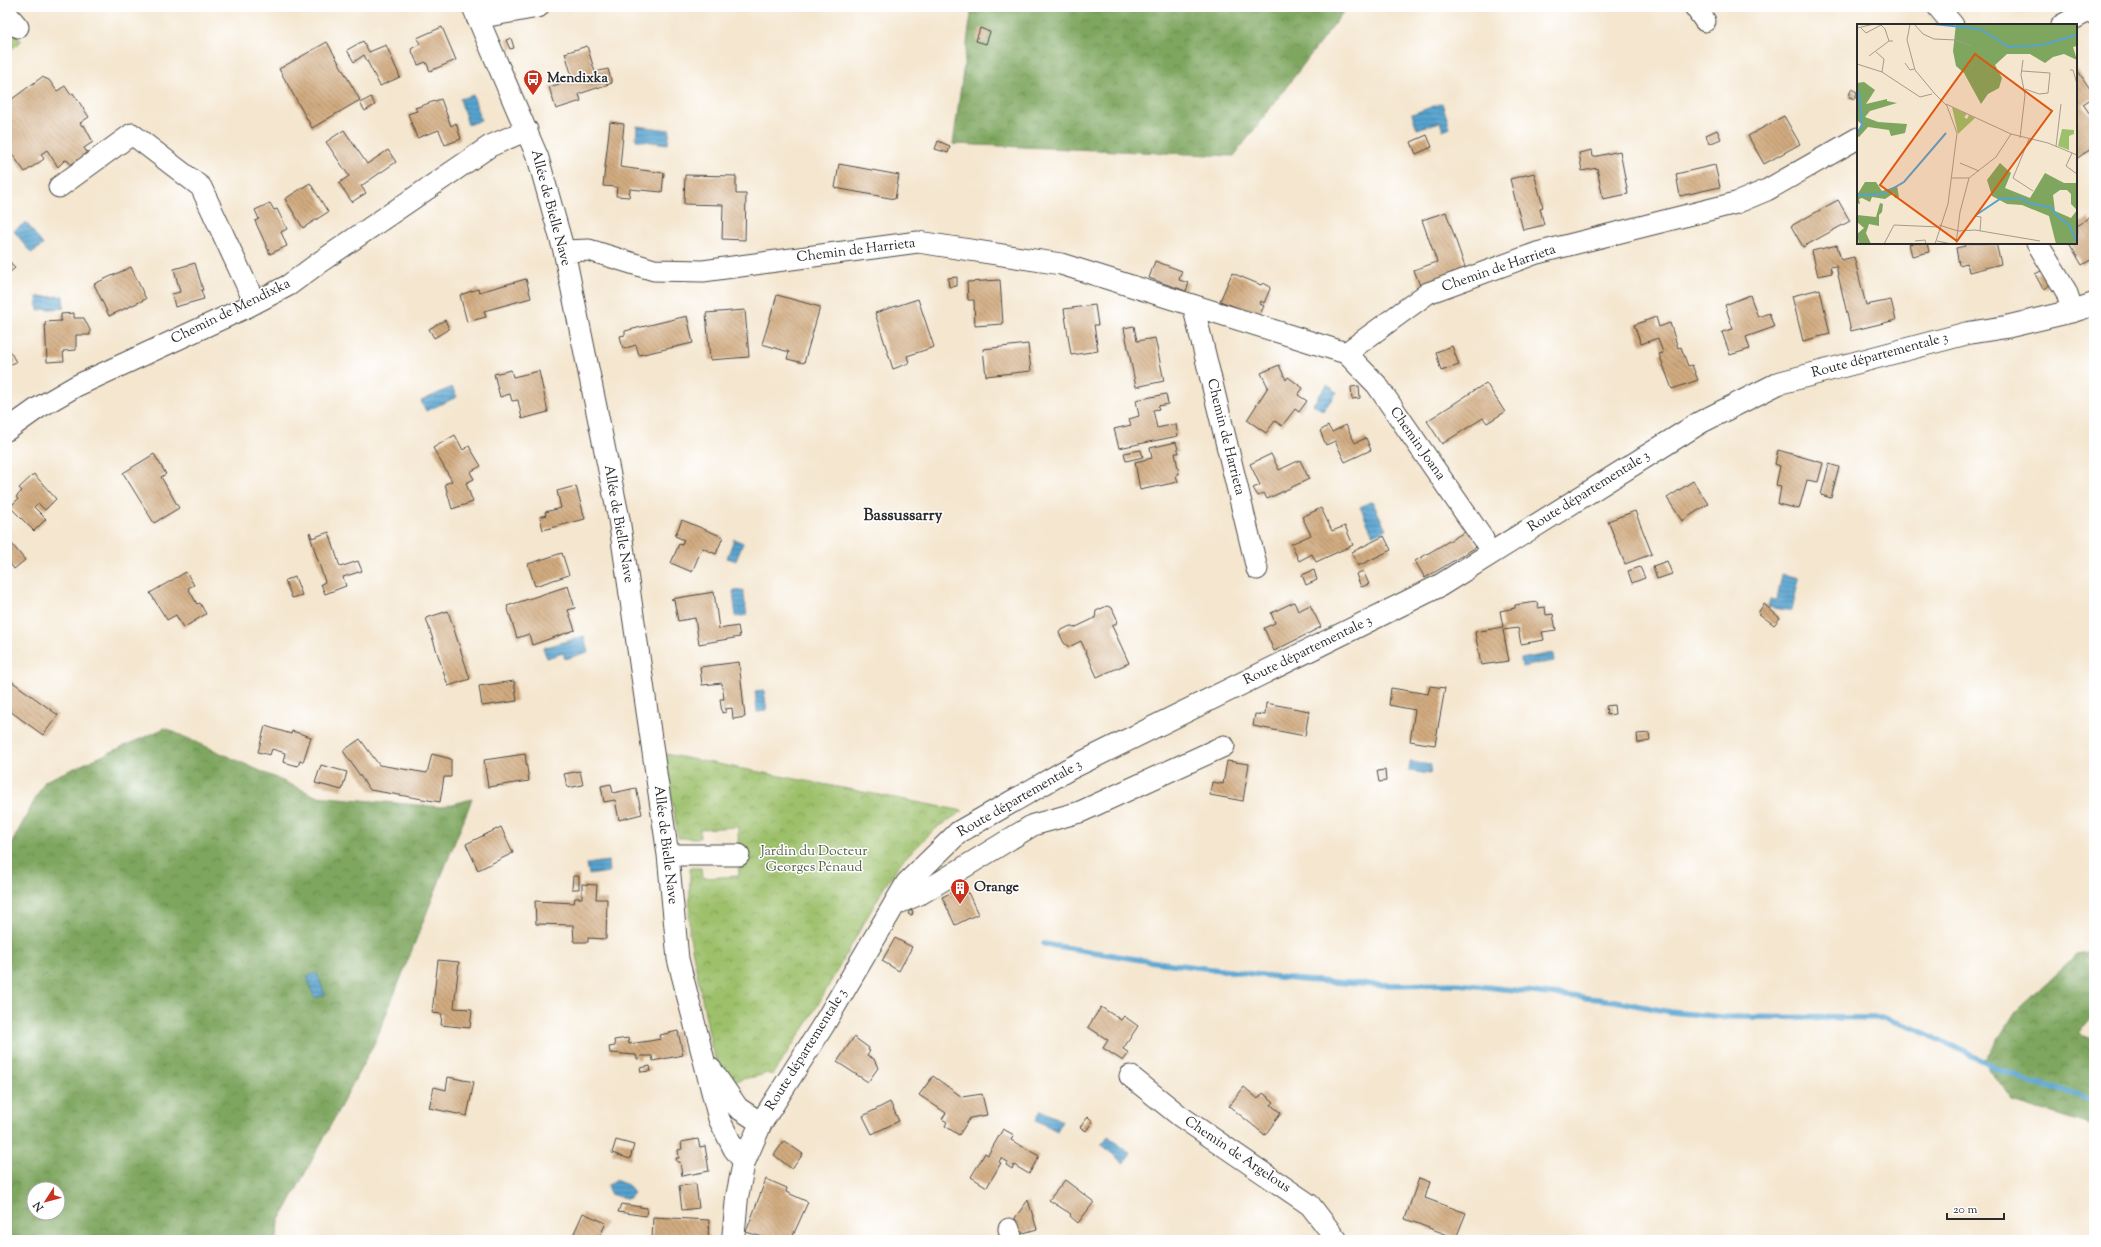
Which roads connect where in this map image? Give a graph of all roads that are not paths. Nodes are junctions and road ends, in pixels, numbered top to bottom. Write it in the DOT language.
graph roads {
  1 [pos="538,7"];
  2 [pos="1938,7"];
  3 [pos="2094,8"];
  4 [pos="475,12"];
  5 [pos="1952,24"];
  6 [pos="2064,24"];
  7 [pos="527,130"];
  8 [pos="1857,139"];
  9 [pos="59,186"];
  10 [pos="2038,244"];
  11 [pos="564,250"];
  12 [pos="255,303"];
  13 [pos="2094,304"];
  14 [pos="1193,306"];
  15 [pos="2073,311"];
  16 [pos="1346,353"];
  17 [pos="7,430"];
  18 [pos="1483,539"];
  19 [pos="1257,569"];
  20 [pos="1224,746"];
  21 [pos="668,854"];
  22 [pos="739,855"];
  23 [pos="894,905"];
  24 [pos="703,1056"];
  25 [pos="1130,1076"];
  26 [pos="761,1123"];
  27 [pos="744,1162"];
  28 [pos="733,1240"];
  29 [pos="1337,1240"];
  1 -- 4 [label="street"];
  2 -- 5 [label="street"];
  3 -- 6 [label="street"];
  4 -- 7 [label="street, Allée de Bielle Nave"];
  7 -- 11 [label="street, Allée de Bielle Nave"];
  7 -- 12 [label="street, Chemin de Mendixka"];
  8 -- 16 [label="street, Chemin de Harrieta"];
  9 -- 12 [label="street"];
  10 -- 15 [label="street"];
  11 -- 14 [label="street, Chemin de Harrieta"];
  11 -- 21 [label="street, Allée de Bielle Nave"];
  12 -- 17 [label="street, Chemin de Mendixka"];
  13 -- 15 [label="main road, Route départementale 3"];
  14 -- 16 [label="street, Chemin de Harrieta"];
  14 -- 19 [label="street, Chemin de Harrieta"];
  15 -- 23 [label="main road, Route départementale 3"];
  16 -- 18 [label="street, Chemin Joana"];
  20 -- 23 [label="street"];
  21 -- 22 [label="street"];
  21 -- 24 [label="street, Allée de Bielle Nave"];
  23 -- 26 [label="main road, Route départementale 3"];
  24 -- 26 [label="street, Allée de Bielle Nave"];
  24 -- 27 [label="street, Allée de Bielle Nave"];
  25 -- 29 [label="street, Chemin de Argelous"];
  26 -- 27 [label="main road, Route départementale 3"];
  27 -- 28 [label="main road, Route départementale 3"];
}
